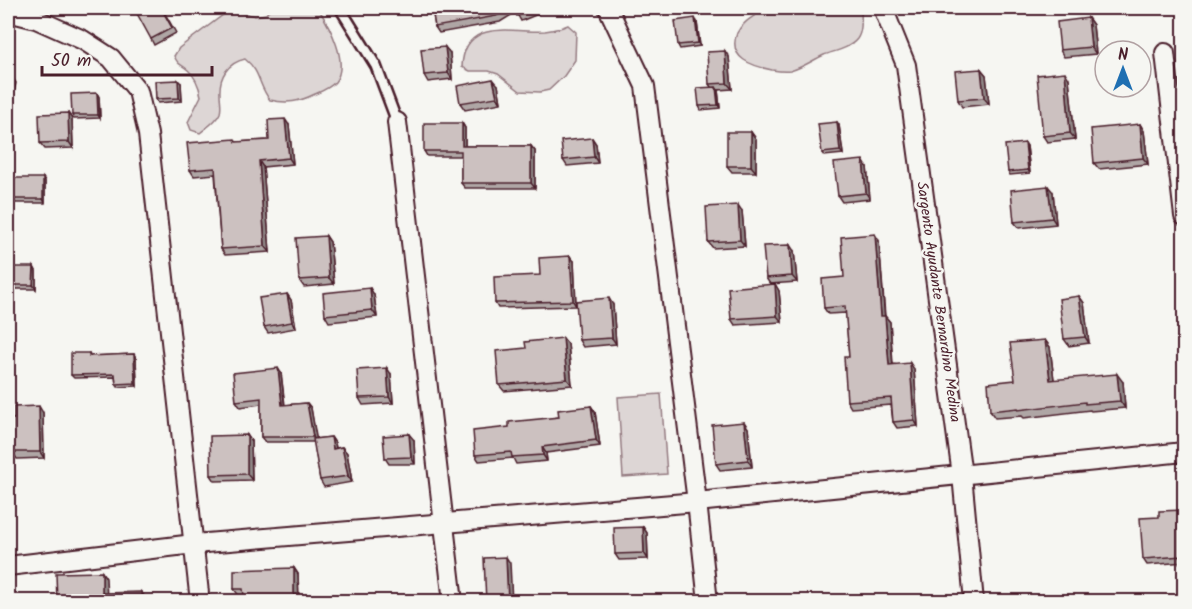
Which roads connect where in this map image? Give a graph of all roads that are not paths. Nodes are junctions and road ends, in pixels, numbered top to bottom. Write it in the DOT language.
graph roads {
  1 [pos="340,8"];
  2 [pos="608,8"];
  3 [pos="883,8"];
  4 [pos="8,12"];
  5 [pos="1165,53"];
  6 [pos="397,122"];
  7 [pos="1185,216"];
  8 [pos="1185,452"];
  9 [pos="962,475"];
  10 [pos="697,502"];
  11 [pos="443,524"];
  12 [pos="194,544"];
  13 [pos="8,566"];
  14 [pos="200,602"];
  15 [pos="453,602"];
  16 [pos="708,602"];
  17 [pos="974,602"];
  1 -- 6 [label="lane"];
  2 -- 10 [label="street"];
  3 -- 9 [label="street, Sargento Ayudante Bernardino Medina"];
  4 -- 12 [label="street"];
  5 -- 7 [label="street"];
  6 -- 11 [label="street"];
  8 -- 9 [label="street"];
  9 -- 10 [label="street"];
  9 -- 17 [label="street, Sargento Ayudante Bernardino Medina"];
  10 -- 11 [label="street"];
  10 -- 16 [label="street"];
  11 -- 12 [label="street"];
  11 -- 15 [label="street"];
  12 -- 13 [label="street"];
  12 -- 14 [label="street"];
}
